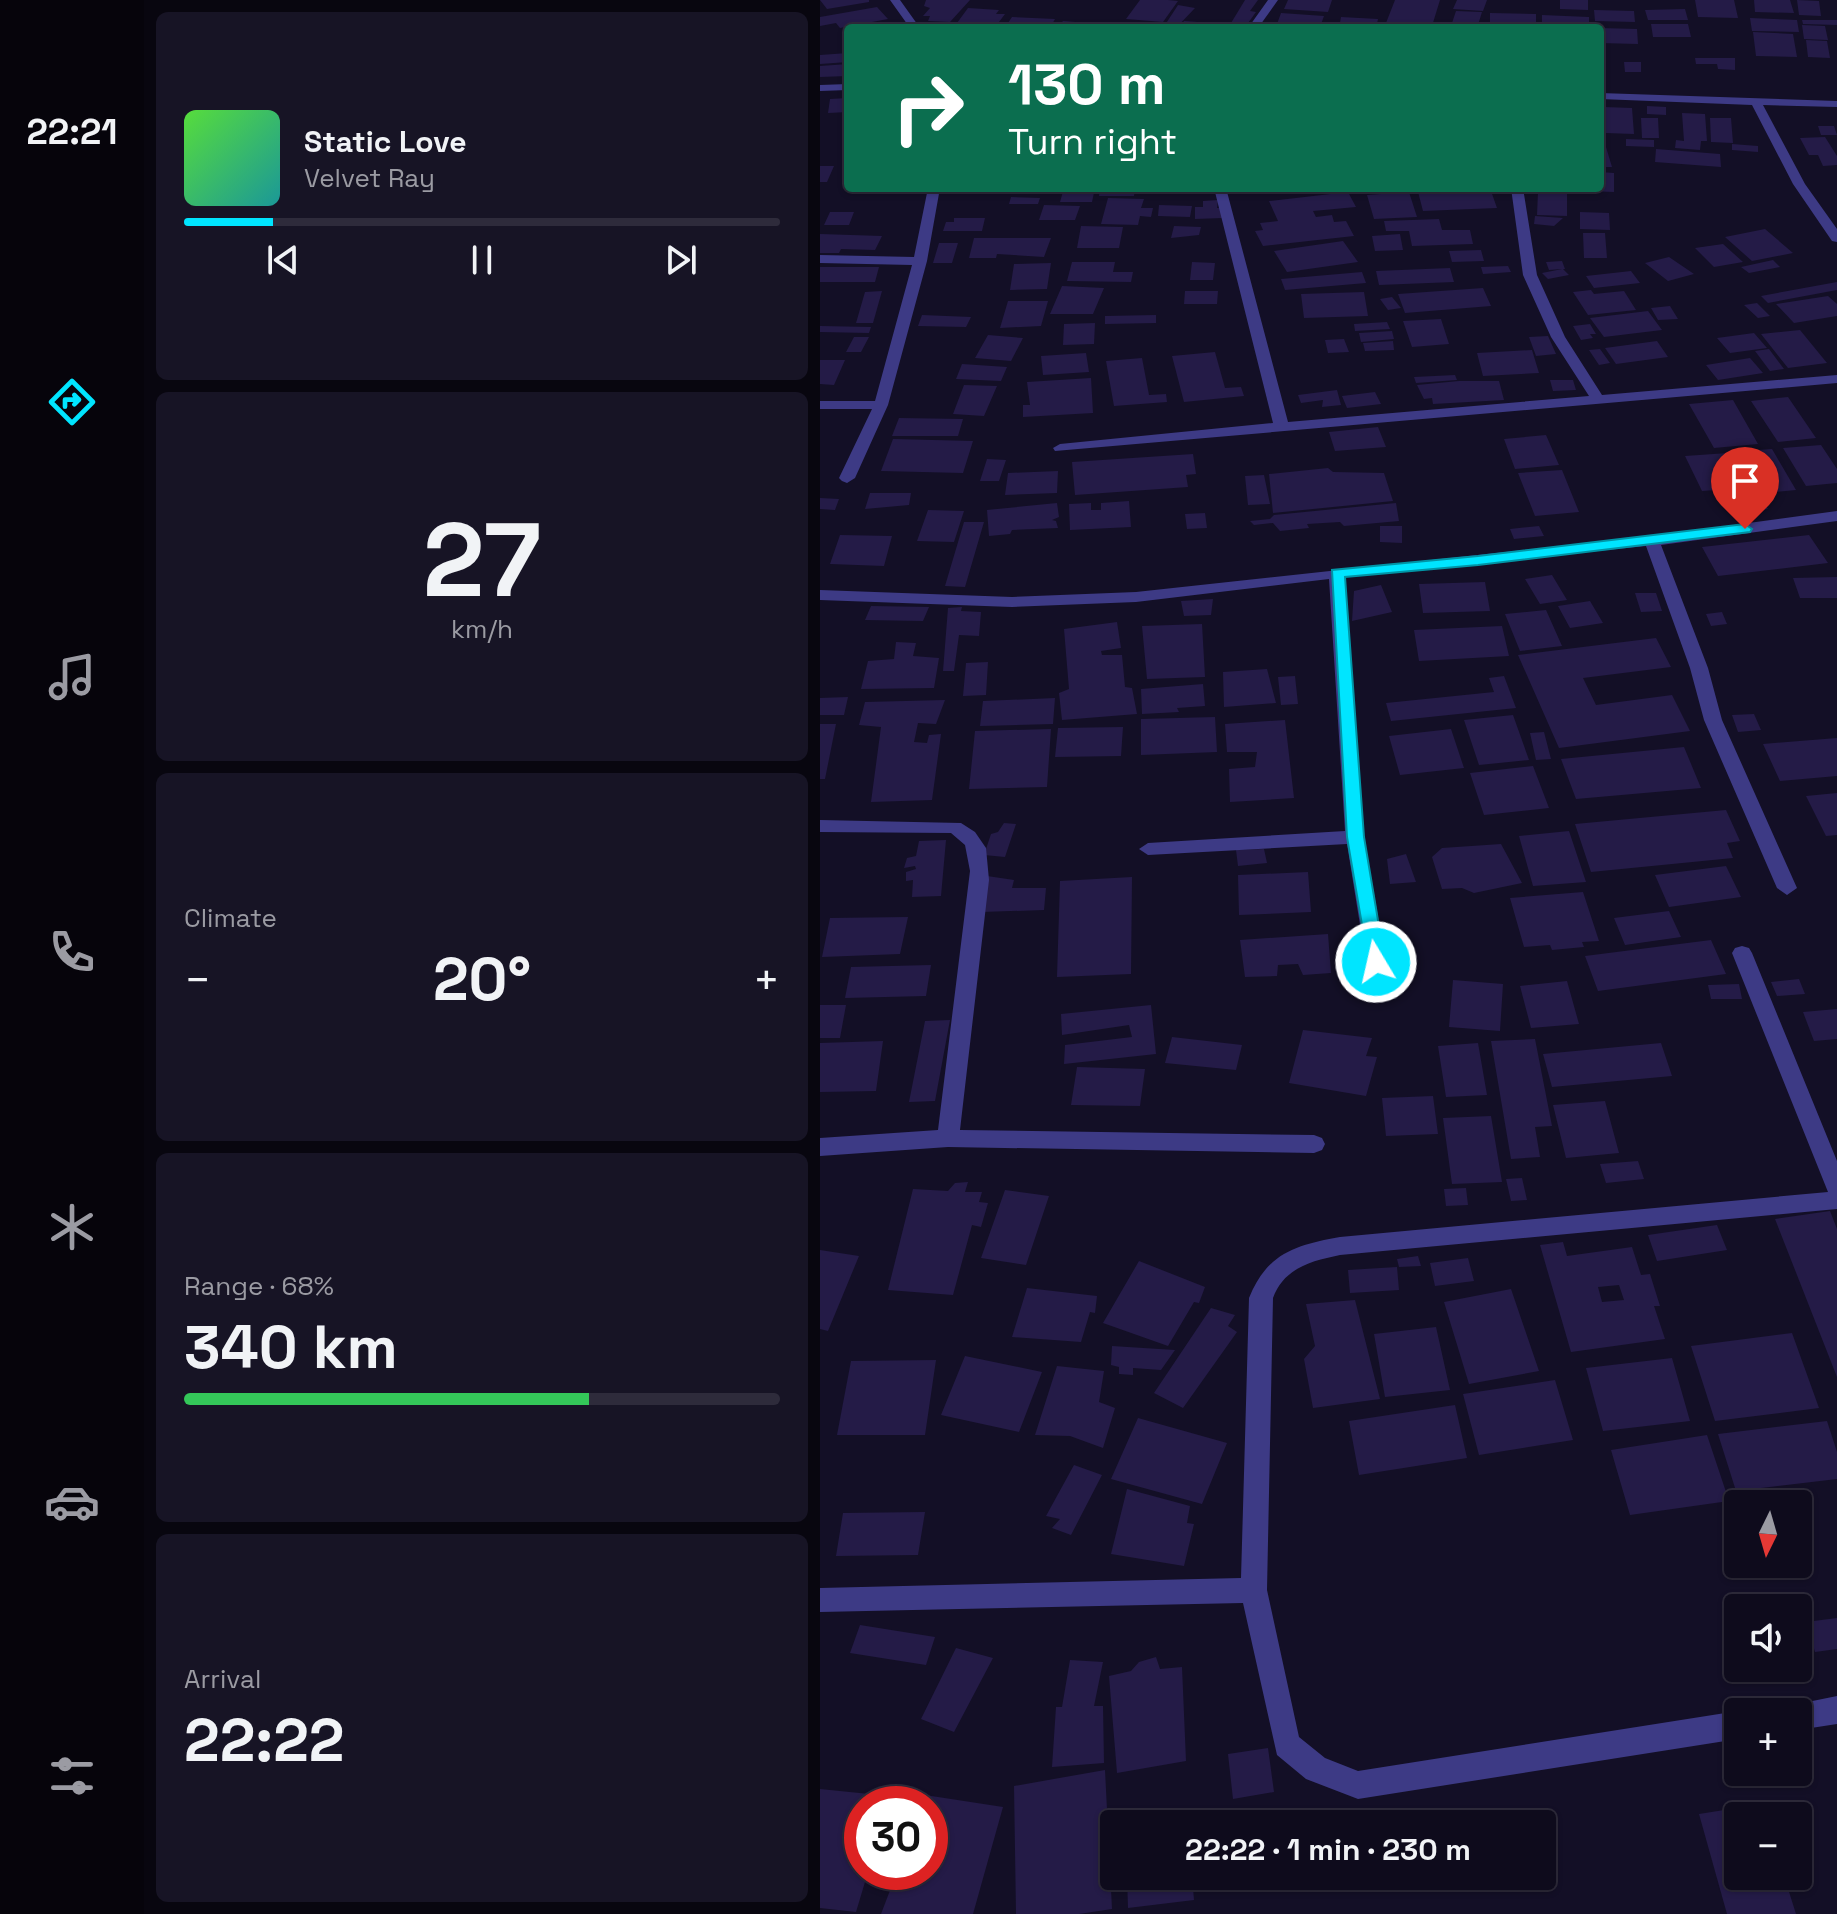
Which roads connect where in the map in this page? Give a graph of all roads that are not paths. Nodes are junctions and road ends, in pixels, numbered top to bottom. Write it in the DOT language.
graph roads {
  1 [pos="895,0"];
  2 [pos="1273,0"];
  3 [pos="912,24"];
  4 [pos="1256,24"];
  5 [pos="844,87"];
  6 [pos="820,88"];
  7 [pos="1604,96"];
  8 [pos="1755,100"];
  9 [pos="1837,104"];
  10 [pos="933,192"];
  11 [pos="1221,192"];
  12 [pos="1518,192"];
  13 [pos="1837,238"];
  14 [pos="820,259"];
  15 [pos="920,261"];
  16 [pos="1837,379"];
  17 [pos="1599,401"];
  18 [pos="820,405"];
  19 [pos="881,405"];
  20 [pos="1281,425"];
  21 [pos="1060,448"];
  22 [pos="847,478"];
  23 [pos="1837,516"];
  24 [pos="1652,541"];
  25 [pos="1337,573"];
  26 [pos="820,595"];
  27 [pos="820,826"];
  28 [pos="1355,837"];
  29 [pos="1148,849"];
  30 [pos="1787,888"];
  31 [pos="1742,953"];
  32 [pos="1376,962"];
  33 [pos="948,1138"];
  34 [pos="1314,1144"];
  35 [pos="820,1147"];
  36 [pos="1837,1188"];
  37 [pos="1837,1200"];
  38 [pos="1254,1590"];
  39 [pos="820,1600"];
  40 [pos="1837,1710"];
  41 [pos="1812,1714"];
  42 [pos="1724,1727"];
  1 -- 3 [label="street"];
  2 -- 4 [label="street"];
  5 -- 6 [label="street"];
  7 -- 8 [label="street"];
  8 -- 9 [label="street"];
  8 -- 13 [label="street"];
  10 -- 15 [label="street"];
  11 -- 20 [label="street"];
  12 -- 17 [label="street"];
  14 -- 15 [label="street"];
  15 -- 19 [label="street"];
  16 -- 17 [label="street"];
  17 -- 20 [label="street"];
  18 -- 19 [label="street"];
  19 -- 22 [label="street"];
  20 -- 21 [label="street"];
  23 -- 24 [label="street"];
  24 -- 25 [label="street"];
  24 -- 30 [label="street"];
  25 -- 26 [label="street"];
  25 -- 28 [label="street"];
  27 -- 33 [label="street"];
  28 -- 29 [label="street"];
  28 -- 32 [label="street"];
  31 -- 36 [label="street"];
  33 -- 34 [label="street"];
  33 -- 35 [label="street"];
  37 -- 38 [label="street"];
  38 -- 39 [label="street"];
  38 -- 42 [label="street"];
  40 -- 41 [label="street"];
}
